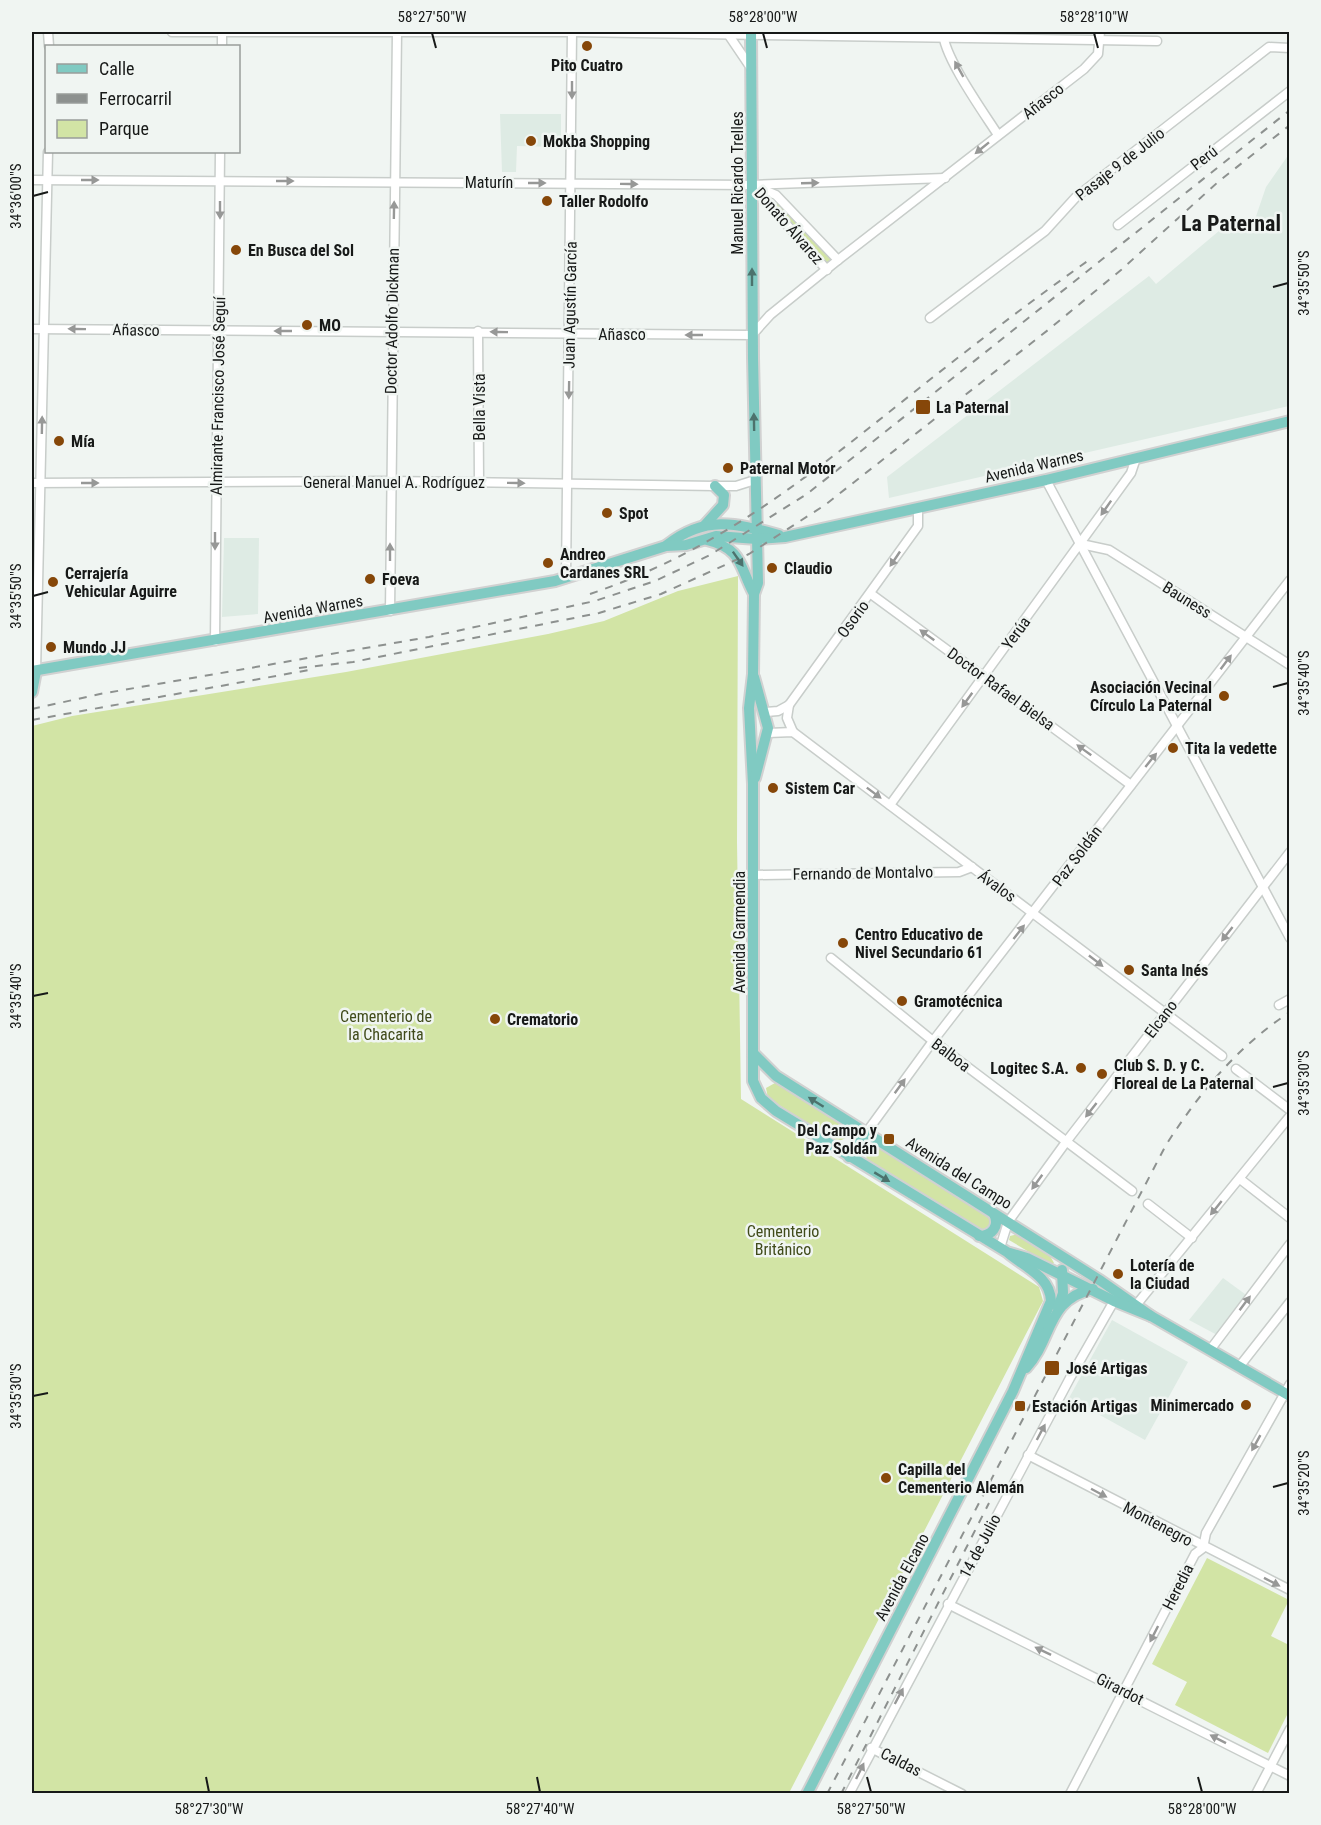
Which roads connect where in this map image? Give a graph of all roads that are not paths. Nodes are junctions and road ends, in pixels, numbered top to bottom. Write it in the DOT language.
graph roads {
  1 [pos="172,32"];
  2 [pos="222,32"];
  3 [pos="397,32"];
  4 [pos="572,32"];
  5 [pos="728,34"];
  6 [pos="751,34"];
  7 [pos="943,35"];
  8 [pos="1100,36"];
  9 [pos="1157,41"];
  10 [pos="1290,48"];
  11 [pos="751,68"];
  12 [pos="1290,91"];
  13 [pos="998,135"];
  14 [pos="48,153"];
  15 [pos="220,153"];
  16 [pos="945,178"];
  17 [pos="32,180"];
  18 [pos="47,180"];
  19 [pos="220,181"];
  20 [pos="394,181"];
  21 [pos="571,183"];
  22 [pos="752,185"];
  23 [pos="1118,225"];
  24 [pos="838,260"];
  25 [pos="826,270"];
  26 [pos="930,318"];
  27 [pos="32,329"];
  28 [pos="45,329"];
  29 [pos="220,330"];
  30 [pos="392,331"];
  31 [pos="478,332"];
  32 [pos="570,334"];
  33 [pos="752,335"];
  34 [pos="1290,421"];
  35 [pos="1136,458"];
  36 [pos="755,480"];
  37 [pos="1046,480"];
  38 [pos="391,481"];
  39 [pos="216,482"];
  40 [pos="479,482"];
  41 [pos="32,483"];
  42 [pos="41,483"];
  43 [pos="567,484"];
  44 [pos="715,486"];
  45 [pos="918,508"];
  46 [pos="703,527"];
  47 [pos="757,534"];
  48 [pos="785,537"];
  49 [pos="707,540"];
  50 [pos="1081,544"];
  51 [pos="666,546"];
  52 [pos="757,558"];
  53 [pos="566,579"];
  54 [pos="1290,580"];
  55 [pos="754,594"];
  56 [pos="871,594"];
  57 [pos="390,611"];
  58 [pos="1245,637"];
  59 [pos="215,641"];
  60 [pos="1290,665"];
  61 [pos="34,671"];
  62 [pos="753,674"];
  63 [pos="984,677"];
  64 [pos="32,692"];
  65 [pos="789,705"];
  66 [pos="766,712"];
  67 [pos="749,719"];
  68 [pos="1179,726"];
  69 [pos="750,731"];
  70 [pos="794,732"];
  71 [pos="768,733"];
  72 [pos="753,784"];
  73 [pos="1131,785"];
  74 [pos="890,805"];
  75 [pos="1290,852"];
  76 [pos="972,867"];
  77 [pos="754,875"];
  78 [pos="1262,887"];
  79 [pos="1034,913"];
  80 [pos="1290,938"];
  81 [pos="831,958"];
  82 [pos="1290,999"];
  83 [pos="1280,1005"];
  84 [pos="1165,1014"];
  85 [pos="933,1041"];
  86 [pos="753,1053"];
  87 [pos="1222,1056"];
  88 [pos="1236,1069"];
  89 [pos="753,1081"];
  90 [pos="1290,1110"];
  91 [pos="1290,1116"];
  92 [pos="866,1133"];
  93 [pos="1066,1142"];
  94 [pos="849,1157"];
  95 [pos="1240,1179"];
  96 [pos="1132,1191"];
  97 [pos="1148,1204"];
  98 [pos="994,1214"];
  99 [pos="1290,1218"];
  100 [pos="1008,1222"];
  101 [pos="979,1236"];
  102 [pos="1192,1238"];
  103 [pos="1290,1244"];
  104 [pos="1003,1250"];
  105 [pos="1058,1254"];
  106 [pos="1063,1275"];
  107 [pos="1093,1289"];
  108 [pos="1114,1301"];
  109 [pos="1290,1302"];
  110 [pos="1137,1304"];
  111 [pos="1054,1305"];
  112 [pos="1151,1316"];
  113 [pos="1210,1350"];
  114 [pos="1239,1367"];
  115 [pos="1288,1391"];
  116 [pos="1028,1455"];
  117 [pos="1203,1548"];
  118 [pos="1290,1590"];
  119 [pos="948,1604"];
  120 [pos="1125,1691"];
  121 [pos="1290,1730"];
  122 [pos="871,1748"];
  123 [pos="1270,1766"];
  124 [pos="1290,1776"];
  125 [pos="807,1794"];
  126 [pos="849,1794"];
  127 [pos="962,1794"];
  128 [pos="1070,1794"];
  129 [pos="1256,1794"];
  1 -- 2 [label="street"];
  2 -- 3 [label="street"];
  3 -- 4 [label="street"];
  3 -- 20 [label="street, Doctor Adolfo Dickman"];
  4 -- 5 [label="street"];
  4 -- 21 [label="street, Juan Agustín García, one-way"];
  5 -- 6 [label="street"];
  5 -- 11 [label="street"];
  6 -- 7 [label="street"];
  6 -- 11 [label="main road, Manuel Ricardo Trelles"];
  7 -- 8 [label="street"];
  13 -- 7 [label="street, one-way"];
  8 -- 9 [label="street"];
  8 -- 13 [label="street, Añasco"];
  10 -- 26 [label="street, Pasaje 9 de Julio"];
  11 -- 22 [label="main road, Manuel Ricardo Trelles"];
  12 -- 23 [label="street, Perú"];
  13 -- 16 [label="street, Añasco, one-way"];
  14 -- 18 [label="street"];
  15 -- 19 [label="street, Almirante Francisco José Seguí"];
  22 -- 16 [label="street, Maturín, one-way"];
  16 -- 24 [label="street, Añasco"];
  17 -- 18 [label="street, Maturín"];
  18 -- 19 [label="street, Maturín, one-way"];
  18 -- 28 [label="street"];
  19 -- 20 [label="street, Maturín, one-way"];
  19 -- 29 [label="street, Almirante Francisco José Seguí, one-way"];
  20 -- 21 [label="street, Maturín, one-way"];
  30 -- 20 [label="street, Doctor Adolfo Dickman, one-way"];
  21 -- 22 [label="street, Maturín, one-way"];
  21 -- 32 [label="street, Juan Agustín García"];
  22 -- 24 [label="street, Donato Álvarez"];
  22 -- 25 [label="street, Donato Álvarez"];
  33 -- 22 [label="main road, Manuel Ricardo Trelles, one-way"];
  24 -- 25 [label="street, Añasco"];
  25 -- 33 [label="street, Añasco"];
  27 -- 28 [label="street, Añasco"];
  29 -- 28 [label="street, Añasco, one-way"];
  42 -- 28 [label="street, one-way"];
  30 -- 29 [label="street, Añasco, one-way"];
  29 -- 39 [label="street, Almirante Francisco José Seguí"];
  30 -- 31 [label="street, Añasco"];
  30 -- 38 [label="street, Doctor Adolfo Dickman"];
  32 -- 31 [label="street, Añasco, one-way"];
  31 -- 40 [label="street, Bella Vista"];
  33 -- 32 [label="street, Añasco, one-way"];
  32 -- 43 [label="street, Juan Agustín García, one-way"];
  36 -- 33 [label="main road, Manuel Ricardo Trelles, one-way"];
  34 -- 35 [label="main road, Avenida Warnes"];
  35 -- 37 [label="main road, Avenida Warnes"];
  35 -- 50 [label="street, Yerúa, one-way"];
  36 -- 44 [label="street, General Manuel A. Rodríguez"];
  36 -- 47 [label="main road, Avenida Garmendia"];
  37 -- 45 [label="main road, Avenida Warnes"];
  37 -- 50 [label="street"];
  38 -- 39 [label="street, General Manuel A. Rodríguez"];
  38 -- 40 [label="street, General Manuel A. Rodríguez"];
  57 -- 38 [label="street, Doctor Adolfo Dickman, one-way"];
  42 -- 39 [label="street, General Manuel A. Rodríguez, one-way"];
  39 -- 59 [label="street, Almirante Francisco José Seguí, one-way"];
  40 -- 43 [label="street, General Manuel A. Rodríguez, one-way"];
  41 -- 42 [label="street, General Manuel A. Rodríguez"];
  42 -- 61 [label="street"];
  43 -- 44 [label="street, General Manuel A. Rodríguez"];
  43 -- 53 [label="street, Juan Agustín García"];
  44 -- 46 [label="main road"];
  45 -- 48 [label="main road, Avenida Warnes"];
  45 -- 56 [label="street, Osorio, one-way"];
  46 -- 47 [label="main road, Avenida Warnes"];
  46 -- 51 [label="main road, Avenida Warnes"];
  47 -- 48 [label="main road, Avenida Warnes"];
  47 -- 49 [label="main road, Avenida Warnes"];
  47 -- 52 [label="main road, Avenida Garmendia"];
  48 -- 52 [label="main road"];
  49 -- 51 [label="main road, Avenida Warnes"];
  49 -- 55 [label="main road, one-way"];
  50 -- 58 [label="street, Bauness"];
  50 -- 63 [label="street, Yerúa"];
  50 -- 68 [label="street"];
  51 -- 53 [label="main road, Avenida Warnes"];
  52 -- 55 [label="main road, Avenida Garmendia"];
  53 -- 57 [label="main road, Avenida Warnes"];
  54 -- 58 [label="street, Paz Soldán"];
  55 -- 62 [label="main road, Avenida Garmendia"];
  63 -- 56 [label="street, Doctor Rafael Bielsa, one-way"];
  56 -- 65 [label="street, Osorio"];
  57 -- 59 [label="main road, Avenida Warnes"];
  58 -- 60 [label="street, Bauness"];
  68 -- 58 [label="street, Paz Soldán, one-way"];
  59 -- 61 [label="main road, Avenida Warnes"];
  61 -- 64 [label="main road"];
  62 -- 66 [label="main road, Avenida Garmendia"];
  62 -- 67 [label="main road, Avenida Garmendia"];
  73 -- 63 [label="street, Doctor Rafael Bielsa, one-way"];
  63 -- 74 [label="street, Yerúa, one-way"];
  65 -- 66 [label="street"];
  65 -- 70 [label="street"];
  66 -- 67 [label="main road"];
  66 -- 71 [label="main road, Avenida Garmendia"];
  67 -- 69 [label="main road, Avenida Garmendia"];
  73 -- 68 [label="street, Paz Soldán, one-way"];
  68 -- 78 [label="street"];
  69 -- 71 [label="main road"];
  69 -- 72 [label="main road, Avenida Garmendia"];
  70 -- 71 [label="street"];
  70 -- 74 [label="street, Ávalos, one-way"];
  71 -- 72 [label="main road, Avenida Garmendia"];
  72 -- 77 [label="main road, Avenida Garmendia"];
  73 -- 79 [label="street, Paz Soldán"];
  74 -- 76 [label="street, Ávalos"];
  75 -- 78 [label="street, Elcano"];
  76 -- 77 [label="street, Fernando de Montalvo"];
  76 -- 79 [label="street, Ávalos"];
  77 -- 86 [label="main road, Avenida Garmendia"];
  78 -- 80 [label="street"];
  78 -- 84 [label="street, Elcano, one-way"];
  79 -- 84 [label="street, Ávalos, one-way"];
  85 -- 79 [label="street, Paz Soldán, one-way"];
  81 -- 85 [label="street, Balboa"];
  82 -- 83 [label="street"];
  84 -- 87 [label="street, Ávalos"];
  84 -- 93 [label="street, Elcano, one-way"];
  92 -- 85 [label="street, Paz Soldán, one-way"];
  85 -- 93 [label="street, Balboa"];
  86 -- 89 [label="main road, Avenida Garmendia"];
  92 -- 86 [label="main road, Avenida del Campo, one-way"];
  88 -- 90 [label="street"];
  89 -- 94 [label="main road, Avenida del Campo"];
  91 -- 95 [label="street"];
  92 -- 94 [label="main road"];
  92 -- 98 [label="main road, Avenida del Campo"];
  93 -- 96 [label="street, Balboa"];
  93 -- 100 [label="street, Elcano, one-way"];
  94 -- 101 [label="main road, Avenida del Campo, one-way"];
  95 -- 99 [label="street"];
  95 -- 102 [label="street, one-way"];
  97 -- 102 [label="street"];
  98 -- 100 [label="main road, Avenida del Campo"];
  98 -- 101 [label="main road"];
  100 -- 104 [label="street, Elcano"];
  100 -- 105 [label="main road, Avenida del Campo"];
  101 -- 104 [label="main road, Avenida del Campo"];
  102 -- 110 [label="street"];
  113 -- 103 [label="street, one-way"];
  104 -- 106 [label="main road, Avenida del Campo"];
  104 -- 111 [label="main road, Avenida del Campo"];
  105 -- 106 [label="main road"];
  105 -- 110 [label="main road, Avenida del Campo"];
  106 -- 107 [label="main road, Avenida del Campo"];
  106 -- 111 [label="main road, Avenida Elcano"];
  107 -- 108 [label="main road, Avenida del Campo"];
  107 -- 111 [label="main road"];
  108 -- 112 [label="main road, Avenida del Campo"];
  116 -- 108 [label="street, 14 de Julio, one-way"];
  109 -- 114 [label="street"];
  110 -- 112 [label="main road, Avenida del Campo"];
  111 -- 125 [label="main road, Avenida Elcano"];
  112 -- 113 [label="main road, Avenida del Campo"];
  113 -- 114 [label="main road, Avenida del Campo"];
  114 -- 115 [label="main road, Avenida del Campo"];
  115 -- 117 [label="street, Heredia, one-way"];
  116 -- 117 [label="street, Montenegro, one-way"];
  116 -- 119 [label="street, 14 de Julio"];
  117 -- 118 [label="street, Montenegro, one-way"];
  117 -- 120 [label="street, Heredia, one-way"];
  120 -- 119 [label="street, Girardot, one-way"];
  122 -- 119 [label="street, 14 de Julio, one-way"];
  123 -- 120 [label="street, Girardot, one-way"];
  120 -- 128 [label="street, Heredia"];
  121 -- 123 [label="street"];
  126 -- 122 [label="street, 14 de Julio, one-way"];
  122 -- 127 [label="street, Caldas"];
  123 -- 124 [label="street, Girardot"];
  123 -- 129 [label="street"];
}
